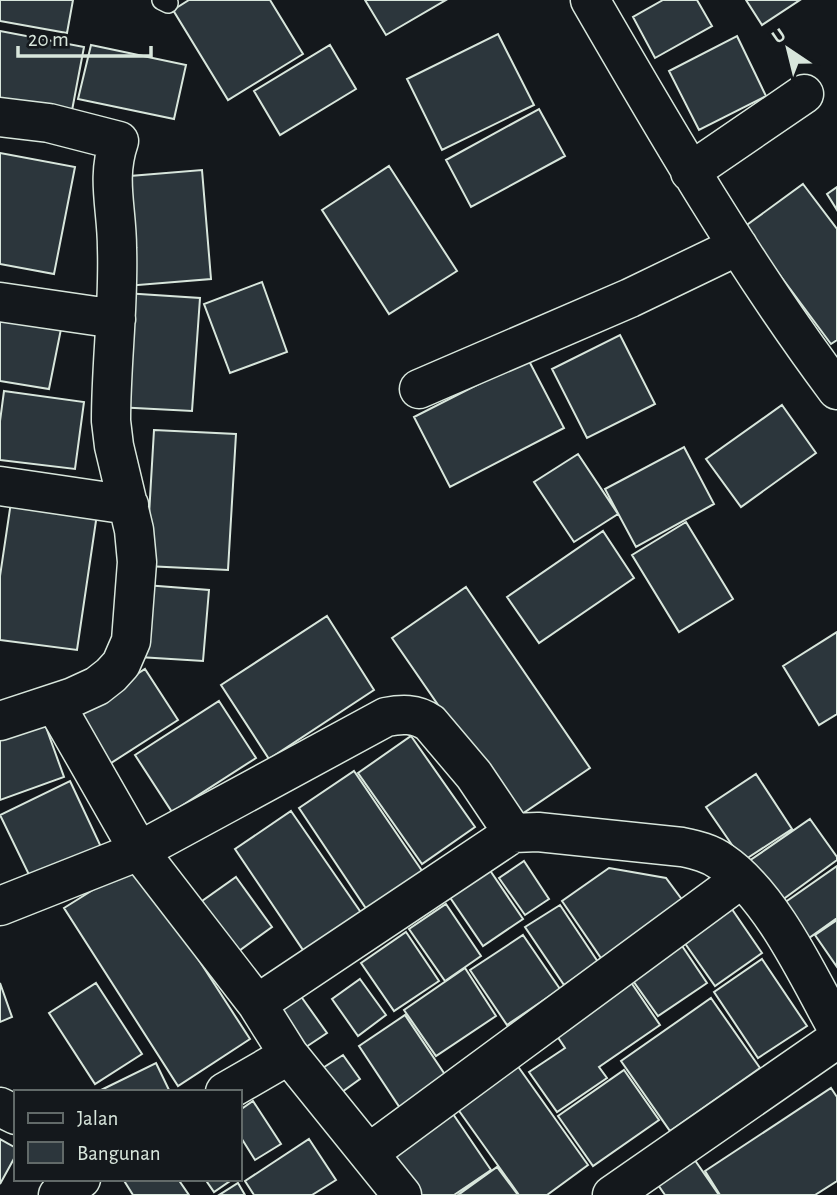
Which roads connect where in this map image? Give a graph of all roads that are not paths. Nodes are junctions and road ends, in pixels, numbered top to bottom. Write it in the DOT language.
graph roads {
  1 [pos="590,0"];
  2 [pos="804,93"];
  3 [pos="0,117"];
  4 [pos="690,172"];
  5 [pos="738,246"];
  6 [pos="0,302"];
  7 [pos="116,319"];
  8 [pos="834,380"];
  9 [pos="419,389"];
  10 [pos="0,486"];
  11 [pos="129,505"];
  12 [pos="55,704"];
  13 [pos="0,721"];
  14 [pos="513,833"];
  15 [pos="139,851"];
  16 [pos="741,879"];
  17 [pos="0,906"];
  18 [pos="257,1004"];
  19 [pos="837,1028"];
  20 [pos="837,1039"];
  21 [pos="289,1055"];
  22 [pos="228,1090"];
  23 [pos="369,1153"];
  24 [pos="78,1181"];
  25 [pos="390,1191"];
  26 [pos="58,1195"];
  27 [pos="612,1195"];
  1 -- 4 [label="street"];
  2 -- 4 [label="street"];
  3 -- 7 [label="street"];
  4 -- 5 [label="street"];
  5 -- 8 [label="street"];
  5 -- 9 [label="street"];
  6 -- 7 [label="street"];
  7 -- 11 [label="street"];
  10 -- 11 [label="street"];
  11 -- 12 [label="street"];
  12 -- 13 [label="street"];
  12 -- 15 [label="street"];
  14 -- 15 [label="street"];
  14 -- 16 [label="street"];
  14 -- 18 [label="street"];
  15 -- 17 [label="street"];
  15 -- 18 [label="street"];
  16 -- 19 [label="street"];
  16 -- 23 [label="street"];
  18 -- 21 [label="street"];
  20 -- 27 [label="street"];
  21 -- 22 [label="street"];
  21 -- 23 [label="street"];
  23 -- 25 [label="street"];
  24 -- 26 [label="street"];
}
